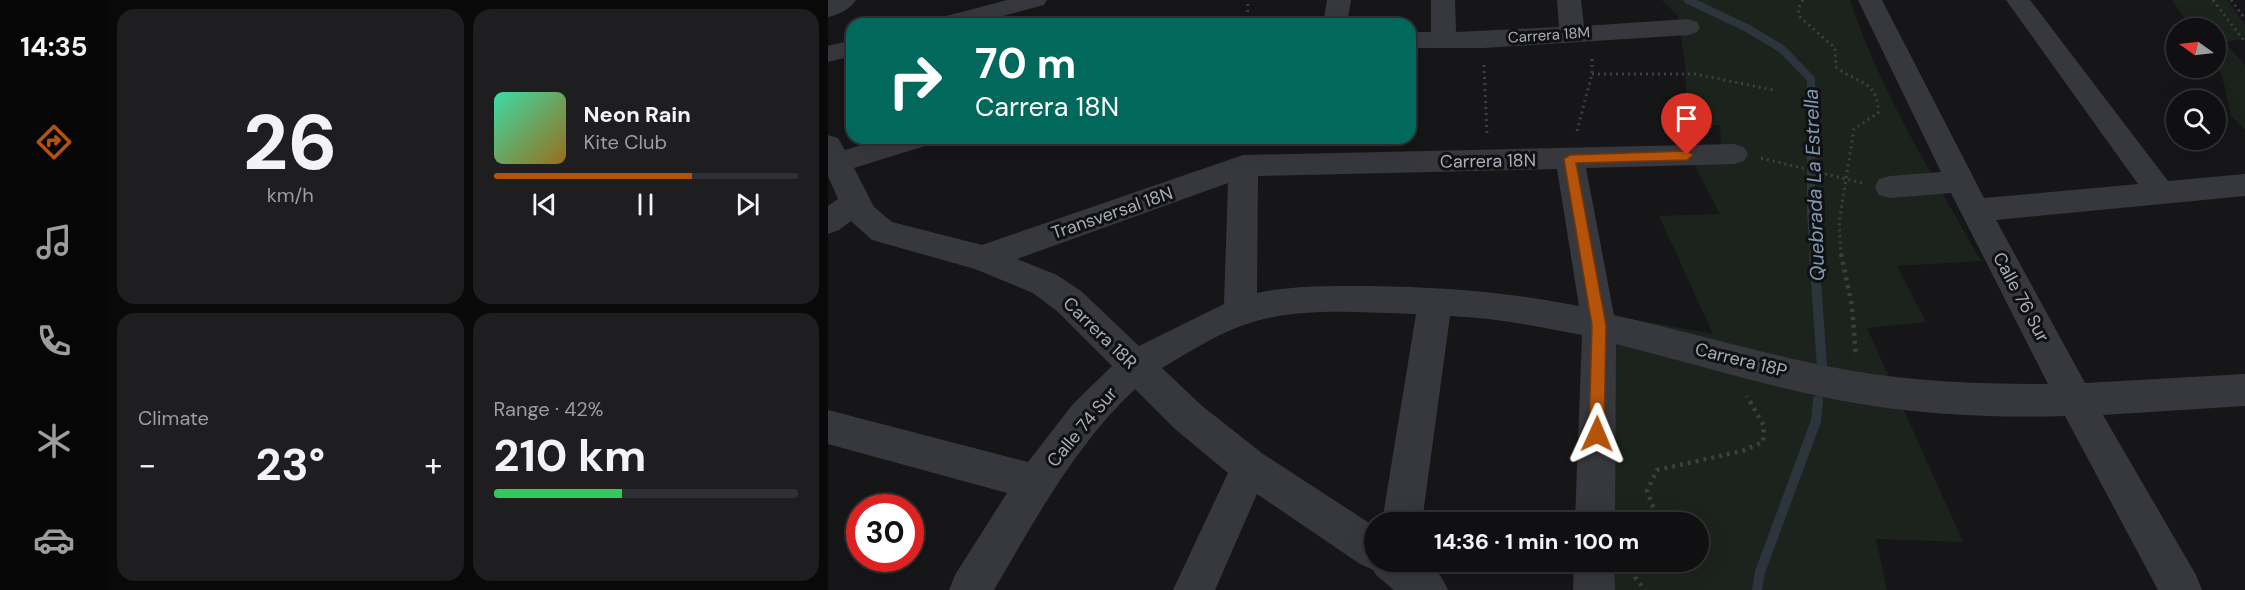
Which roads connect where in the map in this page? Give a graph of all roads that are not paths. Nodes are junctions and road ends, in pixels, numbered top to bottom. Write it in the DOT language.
graph roads {
  1 [pos="844,0"];
  2 [pos="1035,0"];
  3 [pos="1339,0"];
  4 [pos="1443,0"];
  5 [pos="1569,0"];
  6 [pos="1870,0"];
  7 [pos="2018,0"];
  8 [pos="828,10"];
  9 [pos="967,18"];
  10 [pos="1336,18"];
  11 [pos="1688,27"];
  12 [pos="1581,33"];
  13 [pos="1416,40"];
  14 [pos="1444,41"];
  15 [pos="846,50"];
  16 [pos="828,54"];
  17 [pos="884,144"];
  18 [pos="833,153"];
  19 [pos="1734,154"];
  20 [pos="1570,159"];
  21 [pos="1243,166"];
  22 [pos="1960,181"];
  23 [pos="2245,185"];
  24 [pos="1890,187"];
  25 [pos="2161,193"];
  26 [pos="1976,210"];
  27 [pos="840,213"];
  28 [pos="982,258"];
  29 [pos="1435,300"];
  30 [pos="1240,312"];
  31 [pos="1599,325"];
  32 [pos="1135,368"];
  33 [pos="2245,390"];
  34 [pos="2075,400"];
  35 [pos="833,436"];
  36 [pos="1250,467"];
  37 [pos="1036,483"];
  38 [pos="1403,512"];
  39 [pos="1595,512"];
  40 [pos="1364,542"];
  41 [pos="1405,572"];
  42 [pos="1594,572"];
  43 [pos="970,590"];
  44 [pos="1194,590"];
  45 [pos="1427,590"];
  46 [pos="1594,590"];
  47 [pos="2181,590"];
  1 -- 8 [label="street"];
  2 -- 9 [label="street"];
  3 -- 10 [label="street"];
  4 -- 14 [label="street"];
  5 -- 12 [label="street"];
  6 -- 22 [label="street, Calle 76 Sur"];
  7 -- 25 [label="street"];
  11 -- 12 [label="street, Carrera 18M"];
  12 -- 14 [label="street, Carrera 18M"];
  13 -- 14 [label="street, Carrera 18M"];
  15 -- 16 [label="street"];
  17 -- 18 [label="street"];
  18 -- 27 [label="street, Carrera 18R"];
  19 -- 20 [label="street, Carrera 18N"];
  20 -- 21 [label="street, Carrera 18N"];
  20 -- 31 [label="street"];
  21 -- 28 [label="street, Transversal 18N"];
  21 -- 30 [label="street"];
  22 -- 24 [label="street"];
  22 -- 26 [label="street, Calle 76 Sur"];
  23 -- 25 [label="street"];
  25 -- 26 [label="street"];
  26 -- 34 [label="street, Calle 76 Sur"];
  27 -- 28 [label="street, Carrera 18R"];
  28 -- 32 [label="street, Carrera 18R"];
  29 -- 30 [label="street, Carrera 18P"];
  29 -- 31 [label="street, Carrera 18P"];
  29 -- 38 [label="street"];
  30 -- 32 [label="street, Calle 74 Sur"];
  31 -- 34 [label="street, Carrera 18P"];
  31 -- 39 [label="street"];
  32 -- 36 [label="street, Carrera 18R"];
  32 -- 37 [label="street, Calle 74 Sur"];
  33 -- 34 [label="street, Carrera 18P"];
  34 -- 47 [label="street, Calle 76 Sur"];
  35 -- 37 [label="street"];
  36 -- 40 [label="street, Carrera 18R"];
  36 -- 44 [label="street"];
  37 -- 43 [label="street, Calle 74 Sur"];
  41 -- 45 [label="street, Carrera 18R"];
  42 -- 46 [label="street"];
}
